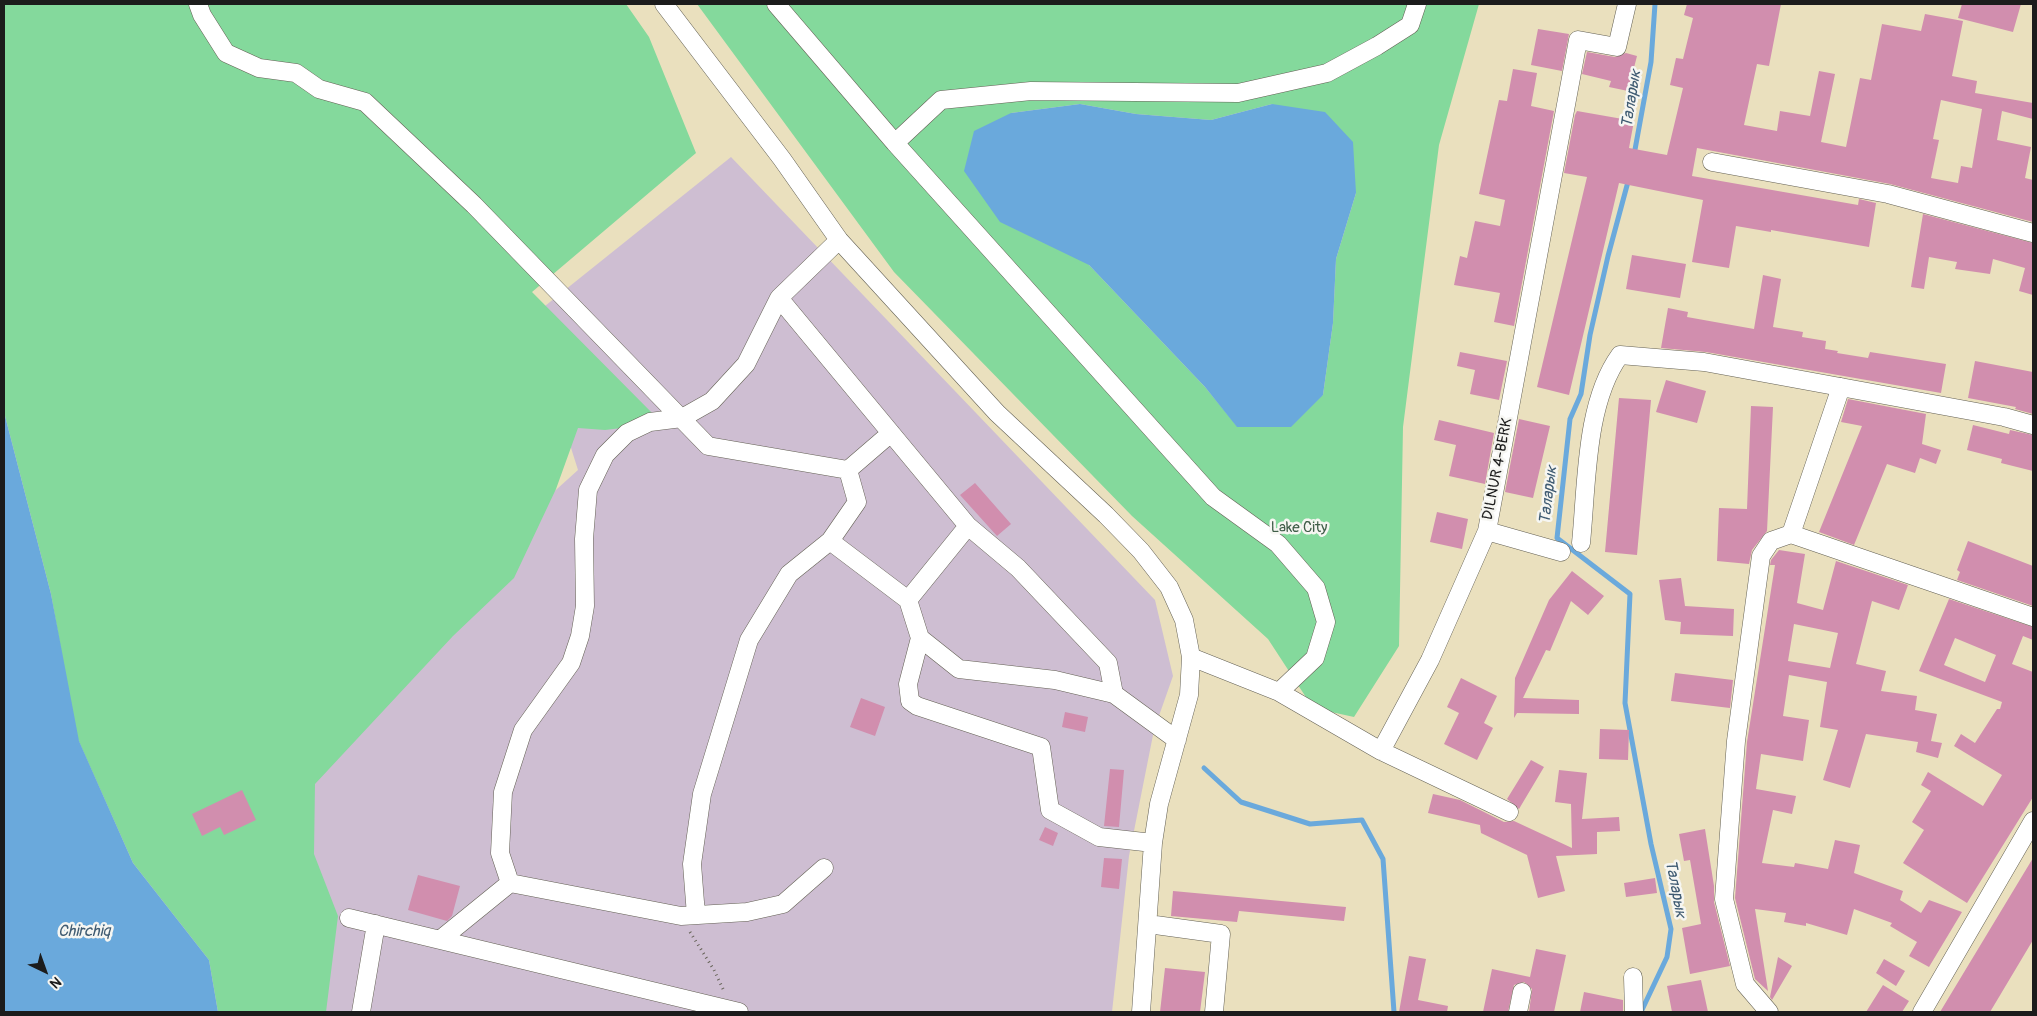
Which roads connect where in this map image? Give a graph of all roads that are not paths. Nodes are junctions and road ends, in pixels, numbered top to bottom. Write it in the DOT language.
graph roads {
  1 [pos="198,4"];
  2 [pos="664,4"];
  3 [pos="776,4"];
  4 [pos="1417,4"];
  5 [pos="1627,4"];
  6 [pos="895,143"];
  7 [pos="1712,162"];
  8 [pos="2033,233"];
  9 [pos="839,240"];
  10 [pos="779,298"];
  11 [pos="1841,387"];
  12 [pos="682,418"];
  13 [pos="2033,425"];
  14 [pos="891,433"];
  15 [pos="848,470"];
  16 [pos="968,526"];
  17 [pos="1487,531"];
  18 [pos="1791,534"];
  19 [pos="830,541"];
  20 [pos="1581,543"];
  21 [pos="1560,552"];
  22 [pos="908,600"];
  23 [pos="2033,617"];
  24 [pos="920,638"];
  25 [pos="1191,657"];
  26 [pos="1279,692"];
  27 [pos="1114,694"];
  28 [pos="1178,740"];
  29 [pos="1381,752"];
  30 [pos="1509,812"];
  31 [pos="2033,821"];
  32 [pos="1153,843"];
  33 [pos="824,868"];
  34 [pos="510,883"];
  35 [pos="688,916"];
  36 [pos="349,918"];
  37 [pos="376,924"];
  38 [pos="1148,924"];
  39 [pos="441,939"];
  40 [pos="1633,977"];
  41 [pos="1522,992"];
  42 [pos="736,1011"];
  43 [pos="361,1012"];
  44 [pos="1141,1012"];
  45 [pos="1214,1012"];
  46 [pos="1518,1012"];
  47 [pos="1634,1012"];
  48 [pos="1770,1012"];
  49 [pos="1922,1012"];
  1 -- 12 [label="street"];
  2 -- 9 [label="street"];
  3 -- 6 [label="street"];
  4 -- 6 [label="street"];
  5 -- 17 [label="street, DILNUR 4-BERK"];
  6 -- 26 [label="street"];
  7 -- 8 [label="street"];
  9 -- 10 [label="street"];
  9 -- 25 [label="street"];
  10 -- 12 [label="street"];
  10 -- 14 [label="street"];
  11 -- 13 [label="street"];
  11 -- 18 [label="street"];
  11 -- 20 [label="street"];
  12 -- 15 [label="street"];
  12 -- 34 [label="street"];
  14 -- 15 [label="street"];
  14 -- 16 [label="street"];
  15 -- 19 [label="street"];
  16 -- 22 [label="street"];
  16 -- 27 [label="street"];
  17 -- 21 [label="street"];
  17 -- 29 [label="street, DILNUR 4-BERK"];
  18 -- 23 [label="street"];
  18 -- 48 [label="street"];
  19 -- 22 [label="street"];
  19 -- 35 [label="street"];
  22 -- 24 [label="street"];
  24 -- 27 [label="street"];
  24 -- 32 [label="street"];
  25 -- 26 [label="street"];
  25 -- 28 [label="street"];
  26 -- 29 [label="street"];
  27 -- 28 [label="street"];
  28 -- 32 [label="street"];
  29 -- 30 [label="street"];
  31 -- 49 [label="street"];
  32 -- 38 [label="street"];
  33 -- 35 [label="street"];
  34 -- 35 [label="street"];
  34 -- 39 [label="street"];
  36 -- 37 [label="street"];
  37 -- 39 [label="street"];
  37 -- 43 [label="street"];
  38 -- 44 [label="street"];
  38 -- 45 [label="street"];
  39 -- 42 [label="street"];
  40 -- 47 [label="street"];
  41 -- 46 [label="street"];
}
